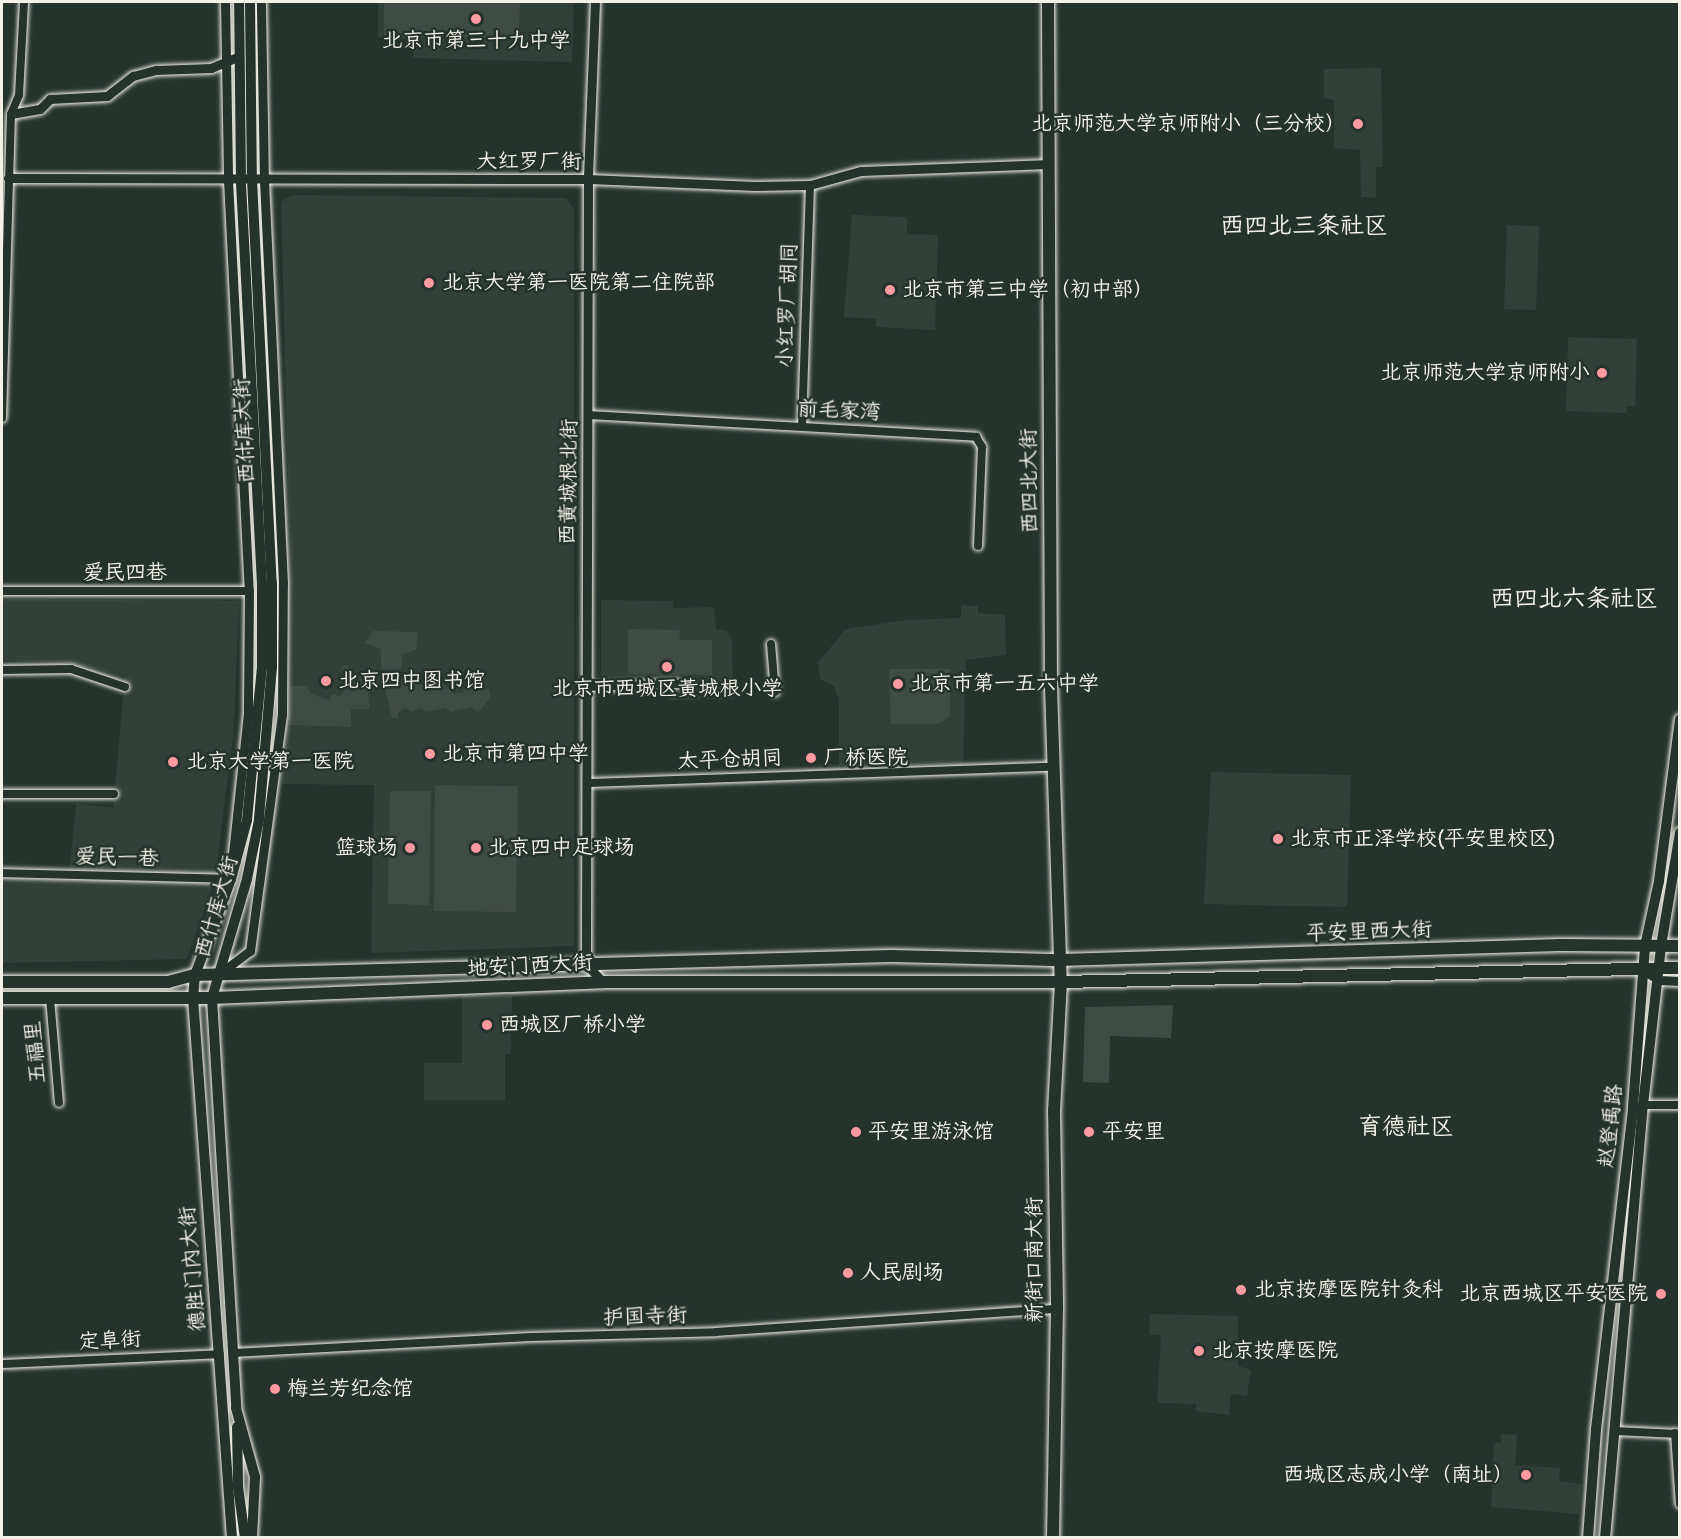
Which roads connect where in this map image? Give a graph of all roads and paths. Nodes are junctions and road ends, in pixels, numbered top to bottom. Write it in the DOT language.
graph roads {
  1 [pos="24,2"];
  2 [pos="225,2"];
  3 [pos="239,2"];
  4 [pos="250,2"];
  5 [pos="261,2"];
  6 [pos="595,2"];
  7 [pos="1048,2"];
  8 [pos="239,56"];
  9 [pos="226,61"];
  10 [pos="6,114"];
  11 [pos="1049,164"];
  12 [pos="8,178"];
  13 [pos="588,179"];
  14 [pos="228,180"];
  15 [pos="247,180"];
  16 [pos="264,180"];
  17 [pos="810,185"];
  18 [pos="588,415"];
  19 [pos="2,418"];
  20 [pos="802,427"];
  21 [pos="978,546"];
  22 [pos="2,591"];
  23 [pos="249,591"];
  24 [pos="771,644"];
  25 [pos="2,669"];
  26 [pos="678,684"];
  27 [pos="125,687"];
  28 [pos="587,687"];
  29 [pos="775,692"];
  30 [pos="1680,719"];
  31 [pos="1053,767"];
  32 [pos="587,783"];
  33 [pos="2,794"];
  34 [pos="114,794"];
  35 [pos="1680,833"];
  36 [pos="2,873"];
  37 [pos="231,879"];
  38 [pos="1645,946"];
  39 [pos="1661,946"];
  40 [pos="1680,946"];
  41 [pos="1060,960"];
  42 [pos="586,964"];
  43 [pos="1680,968"];
  44 [pos="1643,970"];
  45 [pos="1659,974"];
  46 [pos="195,975"];
  47 [pos="218,975"];
  48 [pos="1680,981"];
  49 [pos="2,982"];
  50 [pos="603,982"];
  51 [pos="1061,982"];
  52 [pos="2,998"];
  53 [pos="50,998"];
  54 [pos="193,998"];
  55 [pos="212,998"];
  56 [pos="59,1103"];
  57 [pos="1643,1105"];
  58 [pos="1680,1105"];
  59 [pos="1057,1309"];
  60 [pos="216,1314"];
  61 [pos="231,1314"];
  62 [pos="233,1353"];
  63 [pos="220,1354"];
  64 [pos="2,1364"];
  65 [pos="236,1408"];
  66 [pos="223,1409"];
  67 [pos="1615,1431"];
  68 [pos="1677,1433"];
  69 [pos="1680,1504"];
  70 [pos="232,1538"];
  71 [pos="245,1538"];
  72 [pos="252,1538"];
  73 [pos="1053,1538"];
  74 [pos="1588,1538"];
  75 [pos="1605,1538"];
  1 -- 10 [label="street"];
  2 -- 9 [label="street, 西什库大街"];
  3 -- 8 [label="main road, 西什库大街"];
  4 -- 15 [label="main road, 西什库大街"];
  5 -- 16 [label="street, 西什库大街"];
  6 -- 13 [label="street, 西黄城根北街"];
  7 -- 11 [label="main road, 西四北大街"];
  8 -- 9 [label="street"];
  8 -- 15 [label="main road, 西什库大街"];
  9 -- 10 [label="street"];
  9 -- 14 [label="street, 西什库大街"];
  10 -- 12 [label="street"];
  11 -- 17 [label="street, 大红罗厂街"];
  11 -- 31 [label="main road, 西四北大街"];
  12 -- 14 [label="street, 大红罗厂街"];
  12 -- 19 [label="street"];
  13 -- 16 [label="street, 大红罗厂街"];
  13 -- 17 [label="street, 大红罗厂街"];
  13 -- 18 [label="street, 西黄城根北街"];
  14 -- 15 [label="street, 大红罗厂街"];
  14 -- 23 [label="street, 西什库大街"];
  15 -- 16 [label="street, 大红罗厂街"];
  15 -- 37 [label="main road, 西什库大街"];
  15 -- 47 [label="main road, 西什库大街"];
  16 -- 47 [label="street, 西什库大街"];
  17 -- 20 [label="street, 小红罗厂胡同"];
  18 -- 20 [label="street, 前毛家湾"];
  18 -- 28 [label="street, 西黄城根北街"];
  20 -- 21 [label="street, 前毛家湾"];
  22 -- 23 [label="street, 爱民四巷"];
  23 -- 37 [label="street, 西什库大街"];
  24 -- 29 [label="street"];
  25 -- 27 [label="street"];
  26 -- 28 [label="street"];
  28 -- 32 [label="street, 西黄城根北街"];
  30 -- 38 [label="main road, 赵登禹路"];
  31 -- 32 [label="street, 太平仓胡同"];
  31 -- 41 [label="main road, 西四北大街"];
  32 -- 42 [label="street, 西黄城根北街"];
  33 -- 34 [label="street"];
  35 -- 39 [label="main road, 赵登禹路"];
  36 -- 37 [label="street, 爱民一巷"];
  37 -- 46 [label="main road, 西什库大街"];
  38 -- 39 [label="main road, 平安里西大街"];
  38 -- 41 [label="main road, 平安里西大街"];
  38 -- 44 [label="main road, 赵登禹路"];
  39 -- 40 [label="main road, 平安里西大街"];
  39 -- 45 [label="main road, 赵登禹路"];
  41 -- 42 [label="main road, 地安门西大街"];
  41 -- 51 [label="main road, 新街口南大街"];
  42 -- 47 [label="main road, 地安门西大街"];
  42 -- 50 [label="street"];
  43 -- 45 [label="main road, 平安里西大街"];
  44 -- 45 [label="main road, 平安里西大街"];
  44 -- 51 [label="main road, 平安里西大街"];
  44 -- 74 [label="main road, 赵登禹路"];
  45 -- 48 [label="street"];
  45 -- 57 [label="main road, 赵登禹路"];
  46 -- 47 [label="main road, 地安门西大街"];
  46 -- 49 [label="main road, 地安门西大街"];
  46 -- 54 [label="main road, 西什库大街"];
  47 -- 55 [label="main road, 德胜门内大街"];
  50 -- 51 [label="main road, 地安门西大街"];
  50 -- 55 [label="main road, 地安门西大街"];
  51 -- 59 [label="main road, 新街口南大街"];
  52 -- 53 [label="main road, 地安门西大街"];
  53 -- 54 [label="main road, 地安门西大街"];
  53 -- 56 [label="street, 五福里"];
  54 -- 55 [label="main road, 地安门西大街"];
  54 -- 60 [label="main road, 德胜门内大街"];
  55 -- 61 [label="main road, 德胜门内大街"];
  57 -- 58 [label="street"];
  57 -- 67 [label="main road, 赵登禹路"];
  59 -- 62 [label="street, 护国寺街"];
  59 -- 73 [label="main road, 新街口南大街"];
  60 -- 61 [label="main road"];
  60 -- 63 [label="main road, 德胜门内大街"];
  61 -- 62 [label="main road, 德胜门内大街"];
  62 -- 63 [label="main road"];
  62 -- 65 [label="main road, 德胜门内大街"];
  63 -- 64 [label="street, 定阜街"];
  63 -- 66 [label="main road, 德胜门内大街"];
  65 -- 66 [label="main road"];
  65 -- 71 [label="main road, 德胜门内大街"];
  65 -- 72 [label="main road, 德胜门内大街"];
  66 -- 70 [label="main road, 德胜门内大街"];
  67 -- 68 [label="street"];
  67 -- 75 [label="main road, 赵登禹路"];
  68 -- 69 [label="street"];
}
